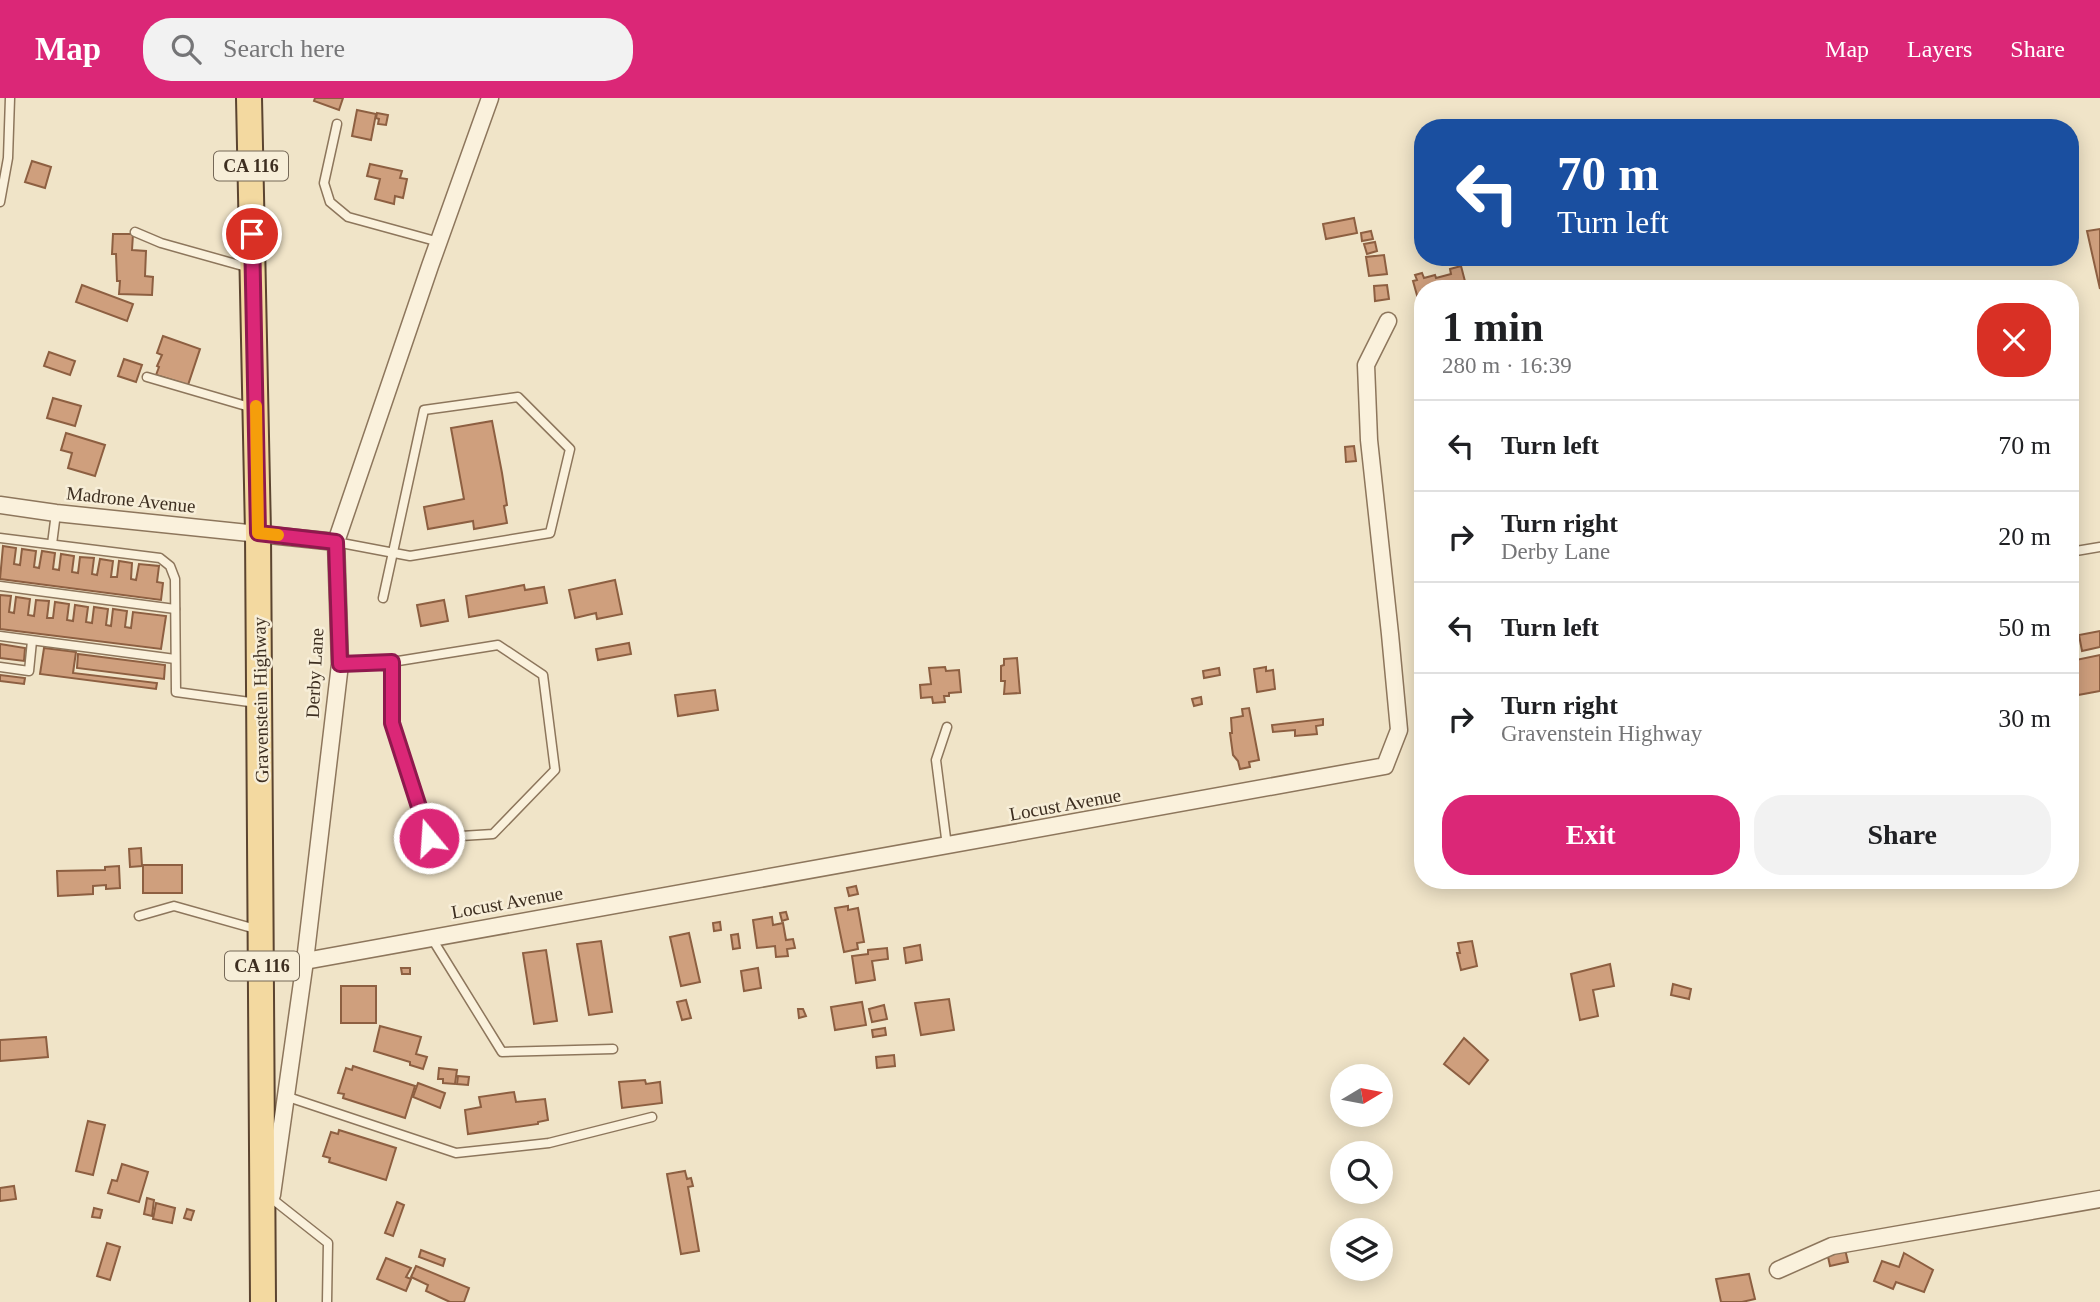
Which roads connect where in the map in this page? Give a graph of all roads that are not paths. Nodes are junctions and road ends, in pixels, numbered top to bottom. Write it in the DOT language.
graph roads {
  1 [pos="10,98"];
  2 [pos="249,98"];
  3 [pos="490,98"];
  4 [pos="337,124"];
  5 [pos="0,202"];
  6 [pos="135,232"];
  7 [pos="439,242"];
  8 [pos="253,268"];
  9 [pos="1388,321"];
  10 [pos="147,377"];
  11 [pos="256,409"];
  12 [pos="0,505"];
  13 [pos="55,513"];
  14 [pos="258,533"];
  15 [pos="0,538"];
  16 [pos="336,542"];
  17 [pos="52,544"];
  18 [pos="2100,547"];
  19 [pos="2079,550"];
  20 [pos="393,554"];
  21 [pos="0,586"];
  22 [pos="383,598"];
  23 [pos="175,609"];
  24 [pos="0,636"];
  25 [pos="33,640"];
  26 [pos="175,659"];
  27 [pos="392,662"];
  28 [pos="340,664"];
  29 [pos="0,667"];
  30 [pos="260,703"];
  31 [pos="947,727"];
  32 [pos="947,846"];
  33 [pos="139,916"];
  34 [pos="261,931"];
  35 [pos="431,937"];
  36 [pos="304,961"];
  37 [pos="613,1049"];
  38 [pos="285,1096"];
  39 [pos="652,1117"];
  40 [pos="271,1198"];
  41 [pos="2100,1199"];
  42 [pos="1778,1269"];
  43 [pos="263,1273"];
  44 [pos="263,1302"];
  45 [pos="327,1302"];
  1 -- 5 [label="lane"];
  2 -- 8 [label="main road, Gravenstein Highway / CA 116"];
  3 -- 7 [label="street, Derby Lane"];
  4 -- 7 [label="lane"];
  6 -- 8 [label="lane"];
  7 -- 16 [label="street, Derby Lane"];
  8 -- 11 [label="main road, Gravenstein Highway / CA 116"];
  9 -- 32 [label="street, Locust Avenue"];
  10 -- 11 [label="lane"];
  11 -- 14 [label="main road, Gravenstein Highway / CA 116"];
  12 -- 13 [label="street, Madrone Avenue"];
  13 -- 14 [label="street, Madrone Avenue"];
  13 -- 17 [label="lane"];
  14 -- 16 [label="street, Madrone Avenue"];
  14 -- 30 [label="main road, Gravenstein Highway / CA 116"];
  15 -- 17 [label="lane"];
  16 -- 20 [label="lane"];
  16 -- 28 [label="street, Derby Lane"];
  17 -- 23 [label="lane"];
  18 -- 19 [label="lane"];
  20 -- 20 [label="lane"];
  20 -- 22 [label="lane"];
  21 -- 23 [label="lane"];
  23 -- 26 [label="lane"];
  24 -- 25 [label="lane"];
  25 -- 26 [label="lane"];
  25 -- 29 [label="lane"];
  26 -- 30 [label="lane"];
  27 -- 27 [label="lane"];
  27 -- 28 [label="lane"];
  28 -- 36 [label="street, Derby Lane"];
  30 -- 34 [label="main road, Gravenstein Highway / CA 116"];
  31 -- 32 [label="lane"];
  32 -- 35 [label="street, Locust Avenue"];
  33 -- 34 [label="lane"];
  34 -- 43 [label="main road, Gravenstein Highway / CA 116"];
  35 -- 36 [label="street, Locust Avenue"];
  35 -- 37 [label="lane"];
  36 -- 38 [label="street, Derby Lane"];
  38 -- 39 [label="lane"];
  38 -- 40 [label="street, Derby Lane"];
  40 -- 43 [label="street, Derby Lane"];
  40 -- 45 [label="lane"];
  41 -- 42 [label="street"];
  43 -- 44 [label="main road, Gravenstein Highway / CA 116"];
}
